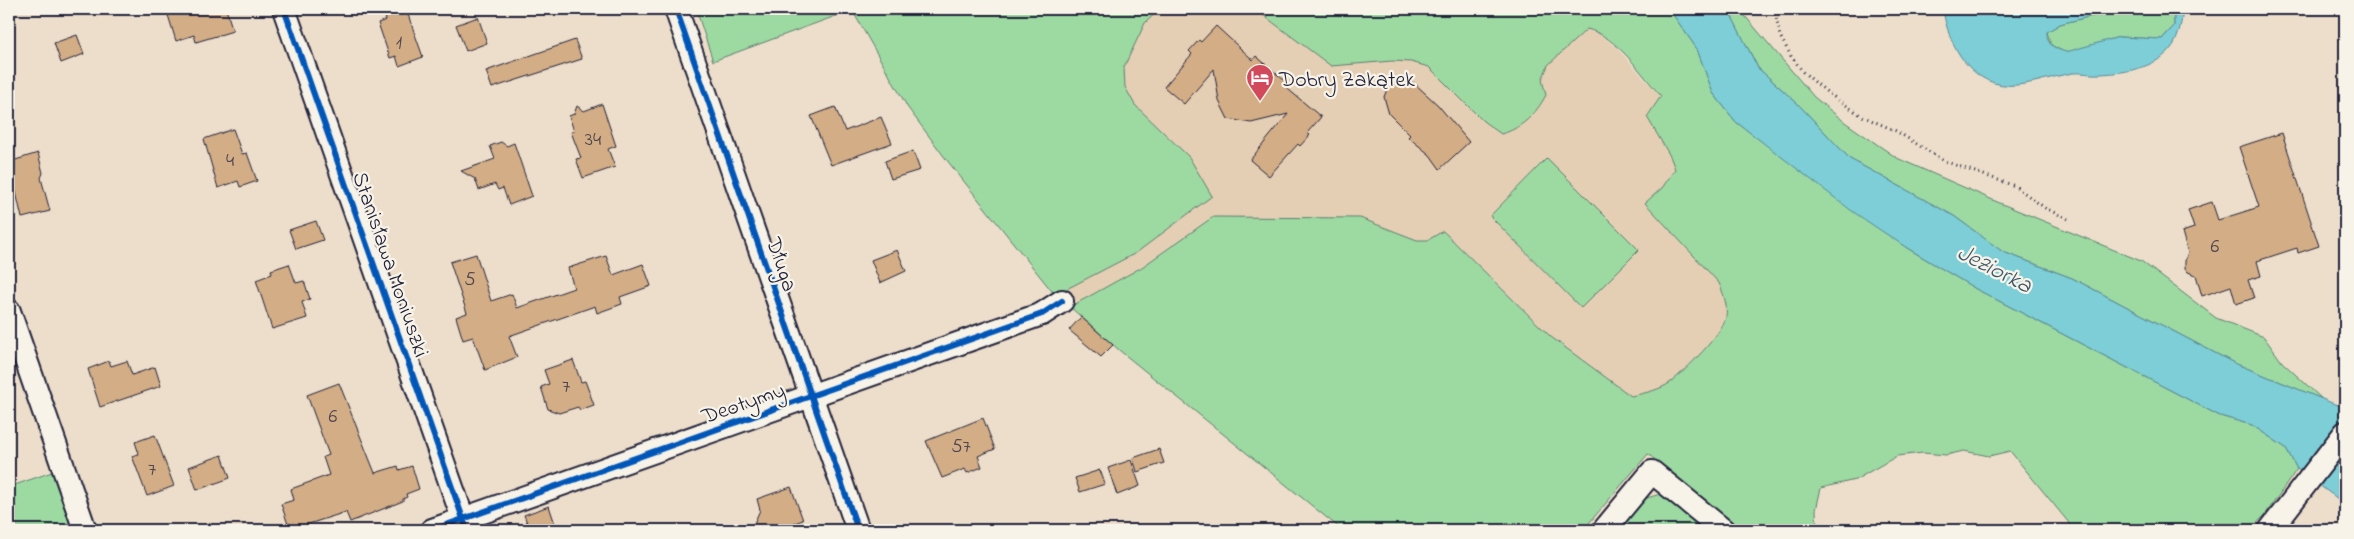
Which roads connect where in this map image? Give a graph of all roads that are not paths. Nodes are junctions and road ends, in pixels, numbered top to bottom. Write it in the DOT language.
graph roads {
  1 [pos="284,9"];
  2 [pos="676,9"];
  3 [pos="1062,301"];
  4 [pos="9,310"];
  5 [pos="811,396"];
  6 [pos="2345,433"];
  7 [pos="465,525"];
  8 [pos="85,530"];
  9 [pos="432,530"];
  10 [pos="858,530"];
  11 [pos="1604,530"];
  12 [pos="1722,530"];
  13 [pos="2270,530"];
  1 -- 7 [label="street, Stanisława Moniuszki"];
  2 -- 5 [label="street, Długa"];
  3 -- 5 [label="street, Deotymy"];
  4 -- 8 [label="street"];
  5 -- 7 [label="street, Deotymy"];
  5 -- 10 [label="street, Długa"];
  6 -- 13 [label="street"];
  7 -- 9 [label="street, Deotymy"];
  11 -- 12 [label="street"];
}
